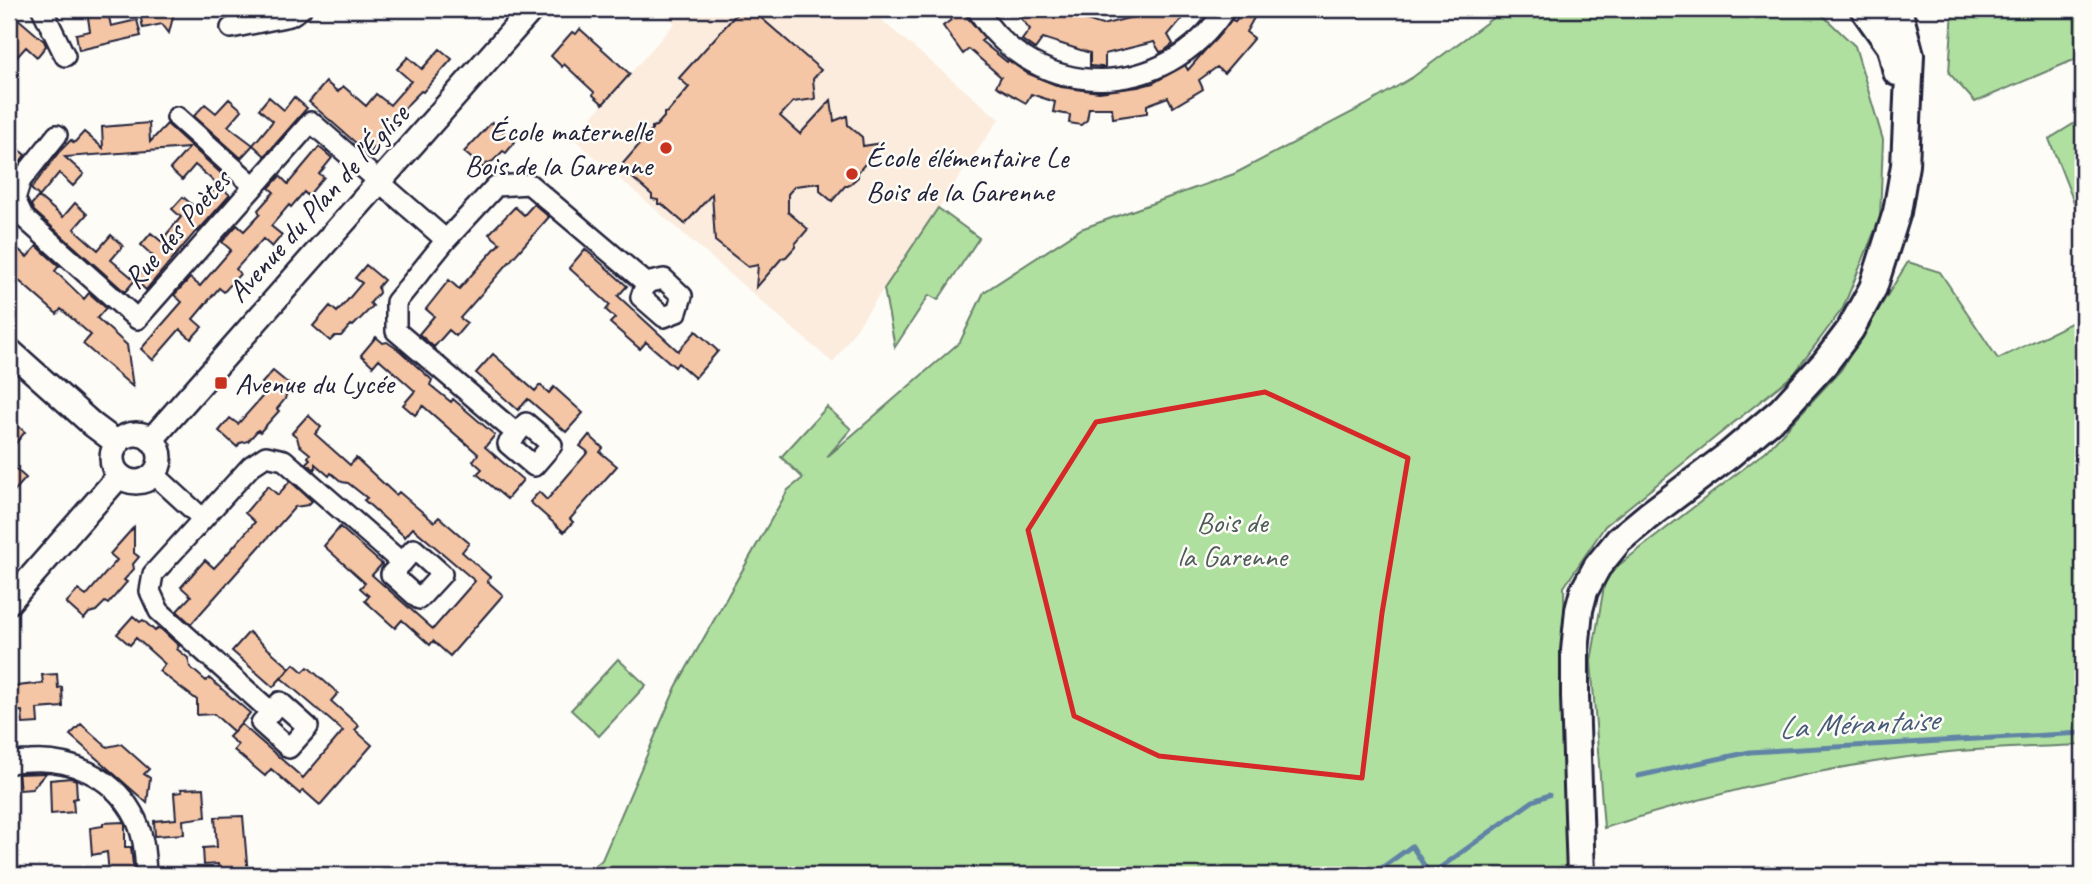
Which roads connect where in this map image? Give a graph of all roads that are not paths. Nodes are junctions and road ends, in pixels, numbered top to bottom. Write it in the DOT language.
graph roads {
  1 [pos="42,9"];
  2 [pos="301,9"];
  3 [pos="532,9"];
  4 [pos="977,9"];
  5 [pos="1225,9"];
  6 [pos="1864,9"];
  7 [pos="1898,9"];
  8 [pos="231,28"];
  9 [pos="65,56"];
  10 [pos="1906,115"];
  11 [pos="177,117"];
  12 [pos="57,135"];
  13 [pos="381,182"];
  14 [pos="254,186"];
  15 [pos="446,240"];
  16 [pos="646,283"];
  17 [pos="9,350"];
  18 [pos="517,434"];
  19 [pos="151,440"];
  20 [pos="117,443"];
  21 [pos="154,474"];
  22 [pos="120,476"];
  23 [pos="203,519"];
  24 [pos="402,563"];
  25 [pos="9,602"];
  26 [pos="271,712"];
  27 [pos="9,764"];
  28 [pos="146,875"];
  29 [pos="1581,875"];
  1 -- 9 [label="street"];
  2 -- 8 [label="street"];
  3 -- 13 [label="street, Avenue du Plan de l'Église"];
  4 -- 5 [label="street"];
  6 -- 10 [label="main road"];
  7 -- 10 [label="main road"];
  10 -- 29 [label="main road"];
  11 -- 14 [label="street"];
  12 -- 14 [label="street, Rue des Poètes"];
  13 -- 14 [label="street, Rue des Poètes"];
  13 -- 15 [label="street"];
  13 -- 19 [label="street, Avenue du Plan de l'Église"];
  15 -- 16 [label="street"];
  15 -- 18 [label="street"];
  17 -- 20 [label="street"];
  19 -- 20 [label="street"];
  19 -- 21 [label="street"];
  20 -- 22 [label="street"];
  21 -- 22 [label="street"];
  21 -- 23 [label="street"];
  22 -- 25 [label="street"];
  23 -- 24 [label="street"];
  23 -- 26 [label="street"];
  27 -- 28 [label="street"];
}
